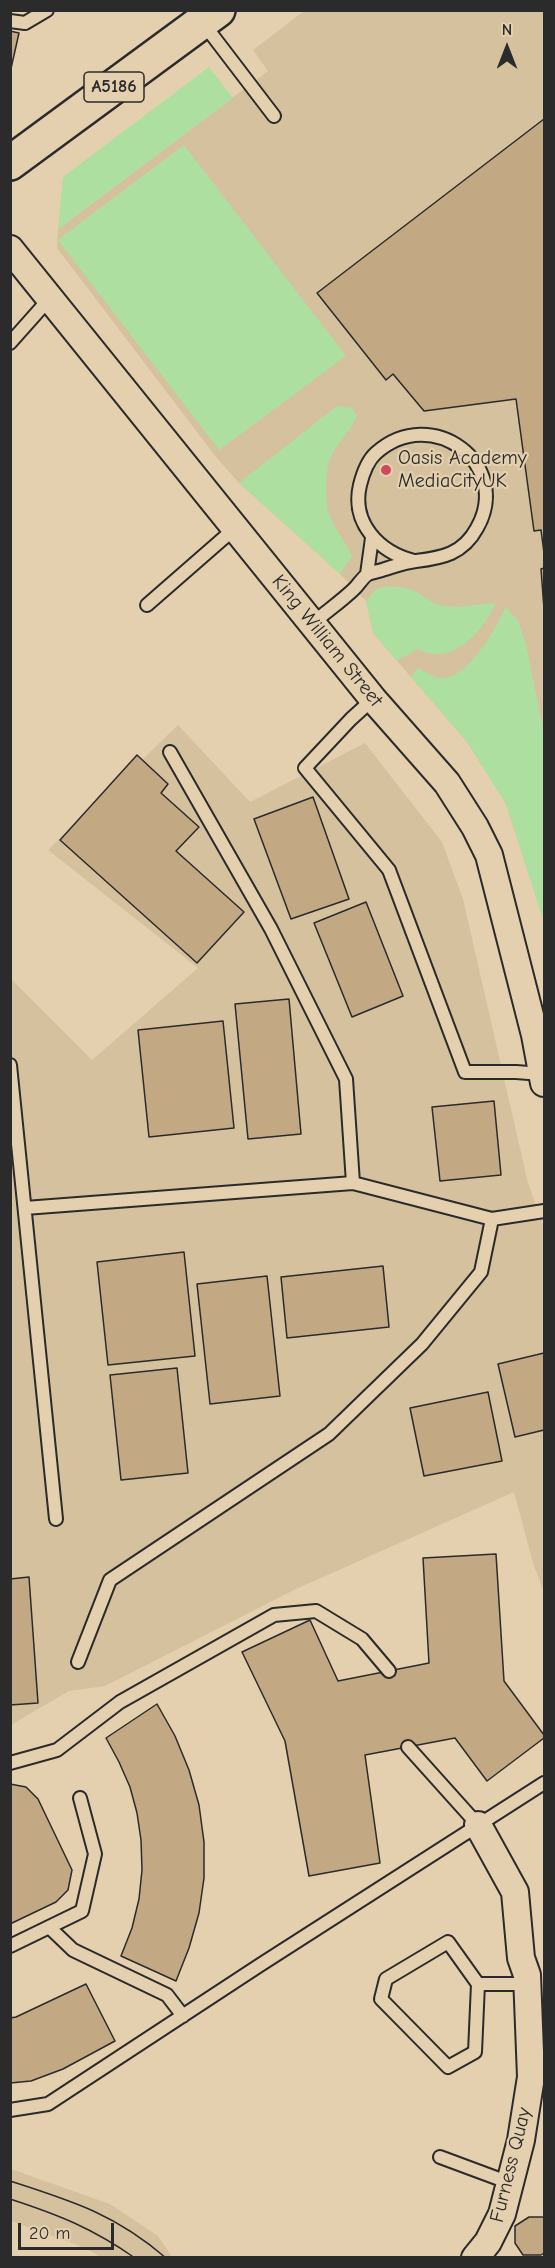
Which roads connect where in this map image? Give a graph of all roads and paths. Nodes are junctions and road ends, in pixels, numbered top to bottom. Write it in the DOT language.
graph roads {
  1 [pos="47,10"];
  2 [pos="210,16"];
  3 [pos="10,21"];
  4 [pos="274,116"];
  5 [pos="10,163"];
  6 [pos="10,249"];
  7 [pos="50,298"];
  8 [pos="10,344"];
  9 [pos="234,529"];
  10 [pos="372,538"];
  11 [pos="414,561"];
  12 [pos="367,574"];
  13 [pos="147,605"];
  14 [pos="313,623"];
  15 [pos="373,699"];
  16 [pos="170,752"];
  17 [pos="540,1034"];
  18 [pos="10,1065"];
  19 [pos="543,1079"];
  20 [pos="353,1183"];
  21 [pos="25,1208"];
  22 [pos="544,1211"];
  23 [pos="492,1219"];
  24 [pos="56,1519"];
  25 [pos="78,1662"];
  26 [pos="388,1671"];
  27 [pos="408,1747"];
  28 [pos="10,1762"];
  29 [pos="544,1783"];
  30 [pos="80,1798"];
  31 [pos="478,1825"];
  32 [pos="49,1927"];
  33 [pos="10,1946"];
  34 [pos="533,1961"];
  35 [pos="478,1984"];
  36 [pos="527,1984"];
  37 [pos="183,2016"];
  38 [pos="10,2110"];
  39 [pos="440,2157"];
  40 [pos="510,2183"];
  41 [pos="476,2258"];
  1 -- 3 [label="lane"];
  2 -- 4 [label="lane"];
  2 -- 5 [label="main road, A5186"];
  6 -- 7 [label="street, King William Street"];
  7 -- 8 [label="lane"];
  7 -- 9 [label="street, King William Street"];
  9 -- 13 [label="lane"];
  9 -- 14 [label="street, King William Street"];
  10 -- 11 [label="lane"];
  10 -- 11 [label="lane"];
  10 -- 12 [label="lane"];
  11 -- 12 [label="lane"];
  12 -- 14 [label="lane"];
  14 -- 15 [label="street, King William Street"];
  15 -- 17 [label="street, King William Street"];
  15 -- 19 [label="lane"];
  16 -- 20 [label="lane"];
  17 -- 19 [label="street, King William Street"];
  18 -- 21 [label="lane"];
  20 -- 21 [label="lane"];
  20 -- 23 [label="lane"];
  21 -- 24 [label="lane"];
  22 -- 23 [label="lane"];
  23 -- 25 [label="lane"];
  26 -- 28 [label="lane"];
  27 -- 31 [label="lane"];
  29 -- 31 [label="lane"];
  30 -- 32 [label="lane"];
  31 -- 34 [label="street, Furness Quay"];
  31 -- 37 [label="lane"];
  32 -- 33 [label="lane"];
  32 -- 37 [label="lane"];
  34 -- 36 [label="street, Furness Quay"];
  35 -- 35 [label="lane"];
  35 -- 36 [label="lane"];
  36 -- 40 [label="street, Furness Quay"];
  37 -- 38 [label="lane"];
  39 -- 40 [label="lane"];
  40 -- 41 [label="street, Furness Quay"];
}
